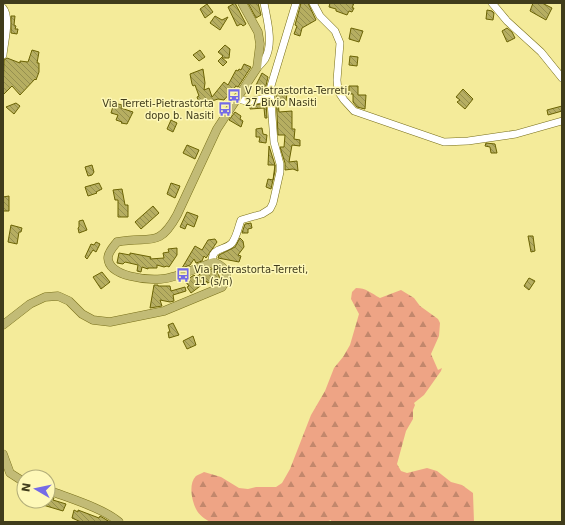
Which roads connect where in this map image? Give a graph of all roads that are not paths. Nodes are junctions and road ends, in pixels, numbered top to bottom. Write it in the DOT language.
graph roads {
  1 [pos="242,3"];
  2 [pos="264,3"];
  3 [pos="296,3"];
  4 [pos="313,3"];
  5 [pos="492,3"];
  6 [pos="3,8"];
  7 [pos="3,55"];
  8 [pos="257,68"];
  9 [pos="562,78"];
  10 [pos="271,95"];
  11 [pos="238,98"];
  12 [pos="562,121"];
  13 [pos="212,263"];
  14 [pos="3,325"];
  15 [pos="3,454"];
  16 [pos="16,477"];
  17 [pos="56,493"];
  18 [pos="118,522"];
  1 -- 8 [label="main road"];
  2 -- 8 [label="street"];
  3 -- 10 [label="street"];
  4 -- 12 [label="street"];
  5 -- 9 [label="street"];
  6 -- 7 [label="street"];
  8 -- 11 [label="main road"];
  10 -- 11 [label="street"];
  10 -- 13 [label="street"];
  11 -- 13 [label="main road"];
  13 -- 14 [label="main road"];
  15 -- 16 [label="main road"];
  17 -- 18 [label="main road"];
}
